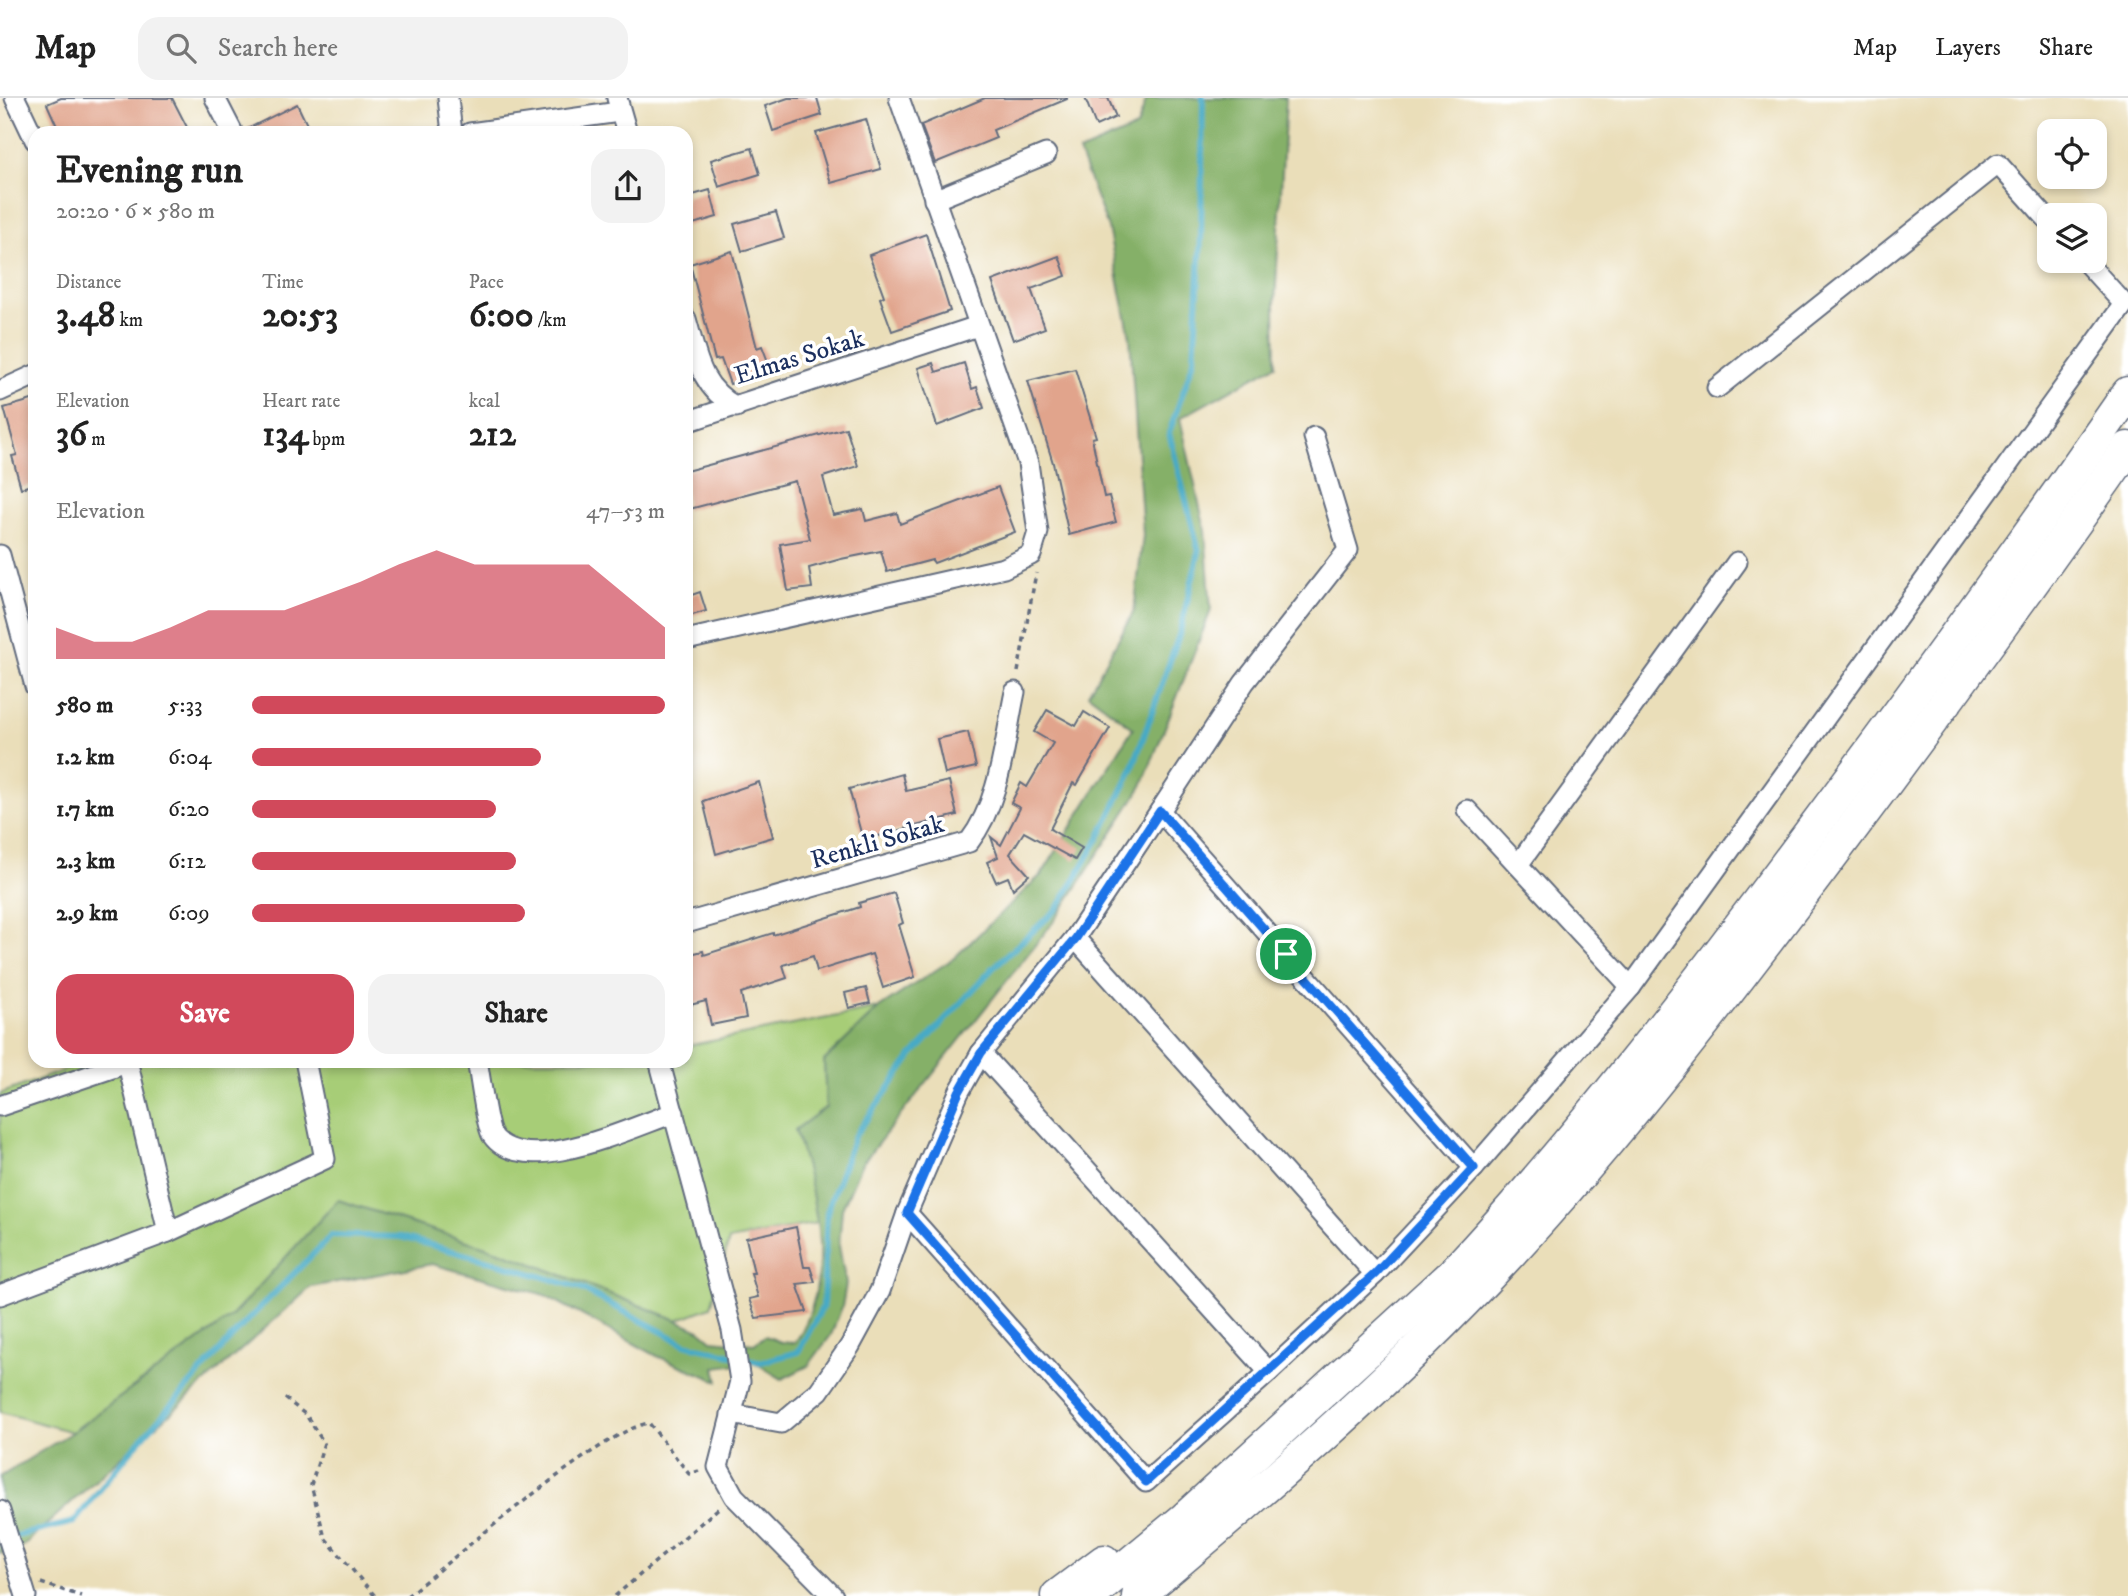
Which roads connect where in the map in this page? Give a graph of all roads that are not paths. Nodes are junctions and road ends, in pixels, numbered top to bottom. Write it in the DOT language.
graph roads {
  1 [pos="15,98"];
  2 [pos="215,98"];
  3 [pos="448,98"];
  4 [pos="899,98"];
  5 [pos="618,105"];
  6 [pos="28,126"];
  7 [pos="229,126"];
  8 [pos="451,126"];
  9 [pos="507,126"];
  10 [pos="625,126"];
  11 [pos="1046,153"];
  12 [pos="934,200"];
  13 [pos="2037,208"];
  14 [pos="2096,273"];
  15 [pos="978,326"];
  16 [pos="693,342"];
  17 [pos="28,378"];
  18 [pos="1717,388"];
  19 [pos="0,391"];
  20 [pos="2128,393"];
  21 [pos="736,407"];
  22 [pos="693,420"];
  23 [pos="1314,437"];
  24 [pos="2128,448"];
  25 [pos="0,555"];
  26 [pos="1737,562"];
  27 [pos="6,599"];
  28 [pos="693,638"];
  29 [pos="28,665"];
  30 [pos="1015,692"];
  31 [pos="1467,810"];
  32 [pos="1160,811"];
  33 [pos="1518,865"];
  34 [pos="693,921"];
  35 [pos="1076,938"];
  36 [pos="1631,987"];
  37 [pos="981,1053"];
  38 [pos="110,1068"];
  39 [pos="128,1068"];
  40 [pos="307,1068"];
  41 [pos="479,1068"];
  42 [pos="661,1068"];
  43 [pos="0,1106"];
  44 [pos="674,1113"];
  45 [pos="1474,1168"];
  46 [pos="907,1213"];
  47 [pos="168,1232"];
  48 [pos="1453,1273"];
  49 [pos="1375,1274"];
  50 [pos="0,1295"];
  51 [pos="1269,1372"];
  52 [pos="731,1414"];
  53 [pos="0,1511"];
  54 [pos="24,1590"];
  55 [pos="833,1596"];
  56 [pos="1057,1596"];
  57 [pos="1090,1596"];
  58 [pos="1138,1596"];
  1 -- 6 [label="street"];
  2 -- 7 [label="street"];
  3 -- 8 [label="street"];
  4 -- 12 [label="street"];
  5 -- 9 [label="street"];
  5 -- 10 [label="street"];
  11 -- 12 [label="street"];
  12 -- 15 [label="street"];
  13 -- 18 [label="street"];
  14 -- 36 [label="street"];
  15 -- 21 [label="street, Elmas Sokak"];
  15 -- 28 [label="street"];
  16 -- 21 [label="street, Elmas Sokak"];
  17 -- 19 [label="street"];
  20 -- 48 [label="highway"];
  21 -- 22 [label="street"];
  23 -- 32 [label="street"];
  24 -- 58 [label="highway"];
  25 -- 27 [label="street"];
  26 -- 33 [label="street"];
  27 -- 29 [label="street"];
  30 -- 34 [label="street, Renkli Sokak"];
  31 -- 33 [label="street"];
  32 -- 35 [label="street"];
  32 -- 45 [label="street"];
  33 -- 36 [label="street"];
  35 -- 37 [label="street"];
  35 -- 49 [label="street"];
  36 -- 45 [label="street"];
  37 -- 46 [label="street"];
  37 -- 51 [label="street"];
  38 -- 43 [label="street"];
  39 -- 47 [label="street"];
  40 -- 47 [label="street"];
  41 -- 44 [label="street"];
  42 -- 44 [label="street"];
  44 -- 52 [label="street"];
  45 -- 49 [label="street"];
  46 -- 51 [label="street"];
  46 -- 52 [label="street"];
  47 -- 50 [label="street"];
  48 -- 56 [label="highway"];
  48 -- 57 [label="highway"];
  49 -- 51 [label="street"];
  52 -- 55 [label="street"];
  53 -- 54 [label="street"];
}
